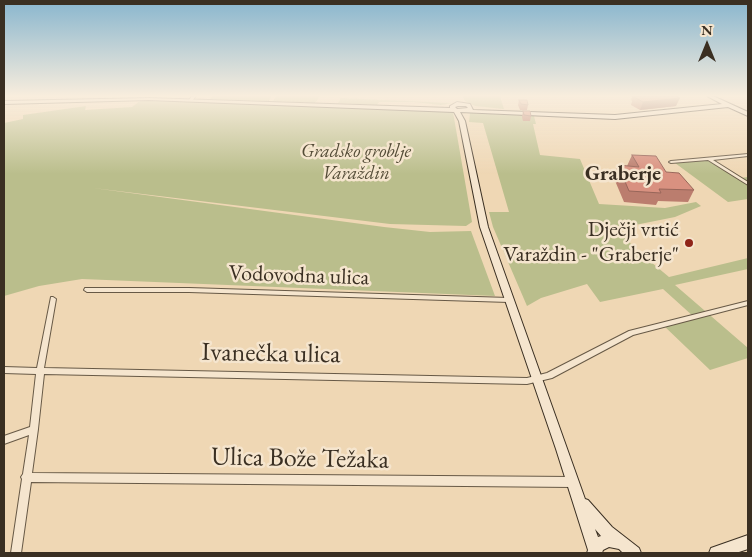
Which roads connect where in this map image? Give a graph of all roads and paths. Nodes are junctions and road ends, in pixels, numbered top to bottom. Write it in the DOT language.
graph roads {
  1 [pos="462,122"];
  2 [pos="748,156"];
  3 [pos="709,159"];
  4 [pos="671,162"];
  5 [pos="748,184"];
  6 [pos="87,290"];
  7 [pos="52,299"];
  8 [pos="509,300"];
  9 [pos="748,302"];
  10 [pos="4,370"];
  11 [pos="40,371"];
  12 [pos="537,380"];
  13 [pos="34,429"];
  14 [pos="4,440"];
  15 [pos="26,477"];
  16 [pos="573,482"];
  17 [pos="579,498"];
  18 [pos="748,542"];
  19 [pos="630,549"];
  20 [pos="594,551"];
  21 [pos="16,553"];
  22 [pos="716,553"];
  1 -- 8 [label="main road"];
  2 -- 3 [label="street"];
  3 -- 4 [label="street"];
  3 -- 5 [label="street"];
  6 -- 8 [label="street, Vodovodna ulica"];
  7 -- 11 [label="street"];
  8 -- 12 [label="main road"];
  9 -- 12 [label="street"];
  10 -- 11 [label="street, Ivanečka ulica"];
  11 -- 12 [label="street, Ivanečka ulica"];
  11 -- 13 [label="street"];
  12 -- 16 [label="main road"];
  13 -- 14 [label="street"];
  13 -- 15 [label="street"];
  15 -- 16 [label="street, Ulica Bože Težaka"];
  15 -- 21 [label="street"];
  16 -- 17 [label="main road"];
  17 -- 19 [label="main road"];
  17 -- 20 [label="main road"];
  18 -- 22 [label="main road"];
  19 -- 20 [label="main road"];
}
